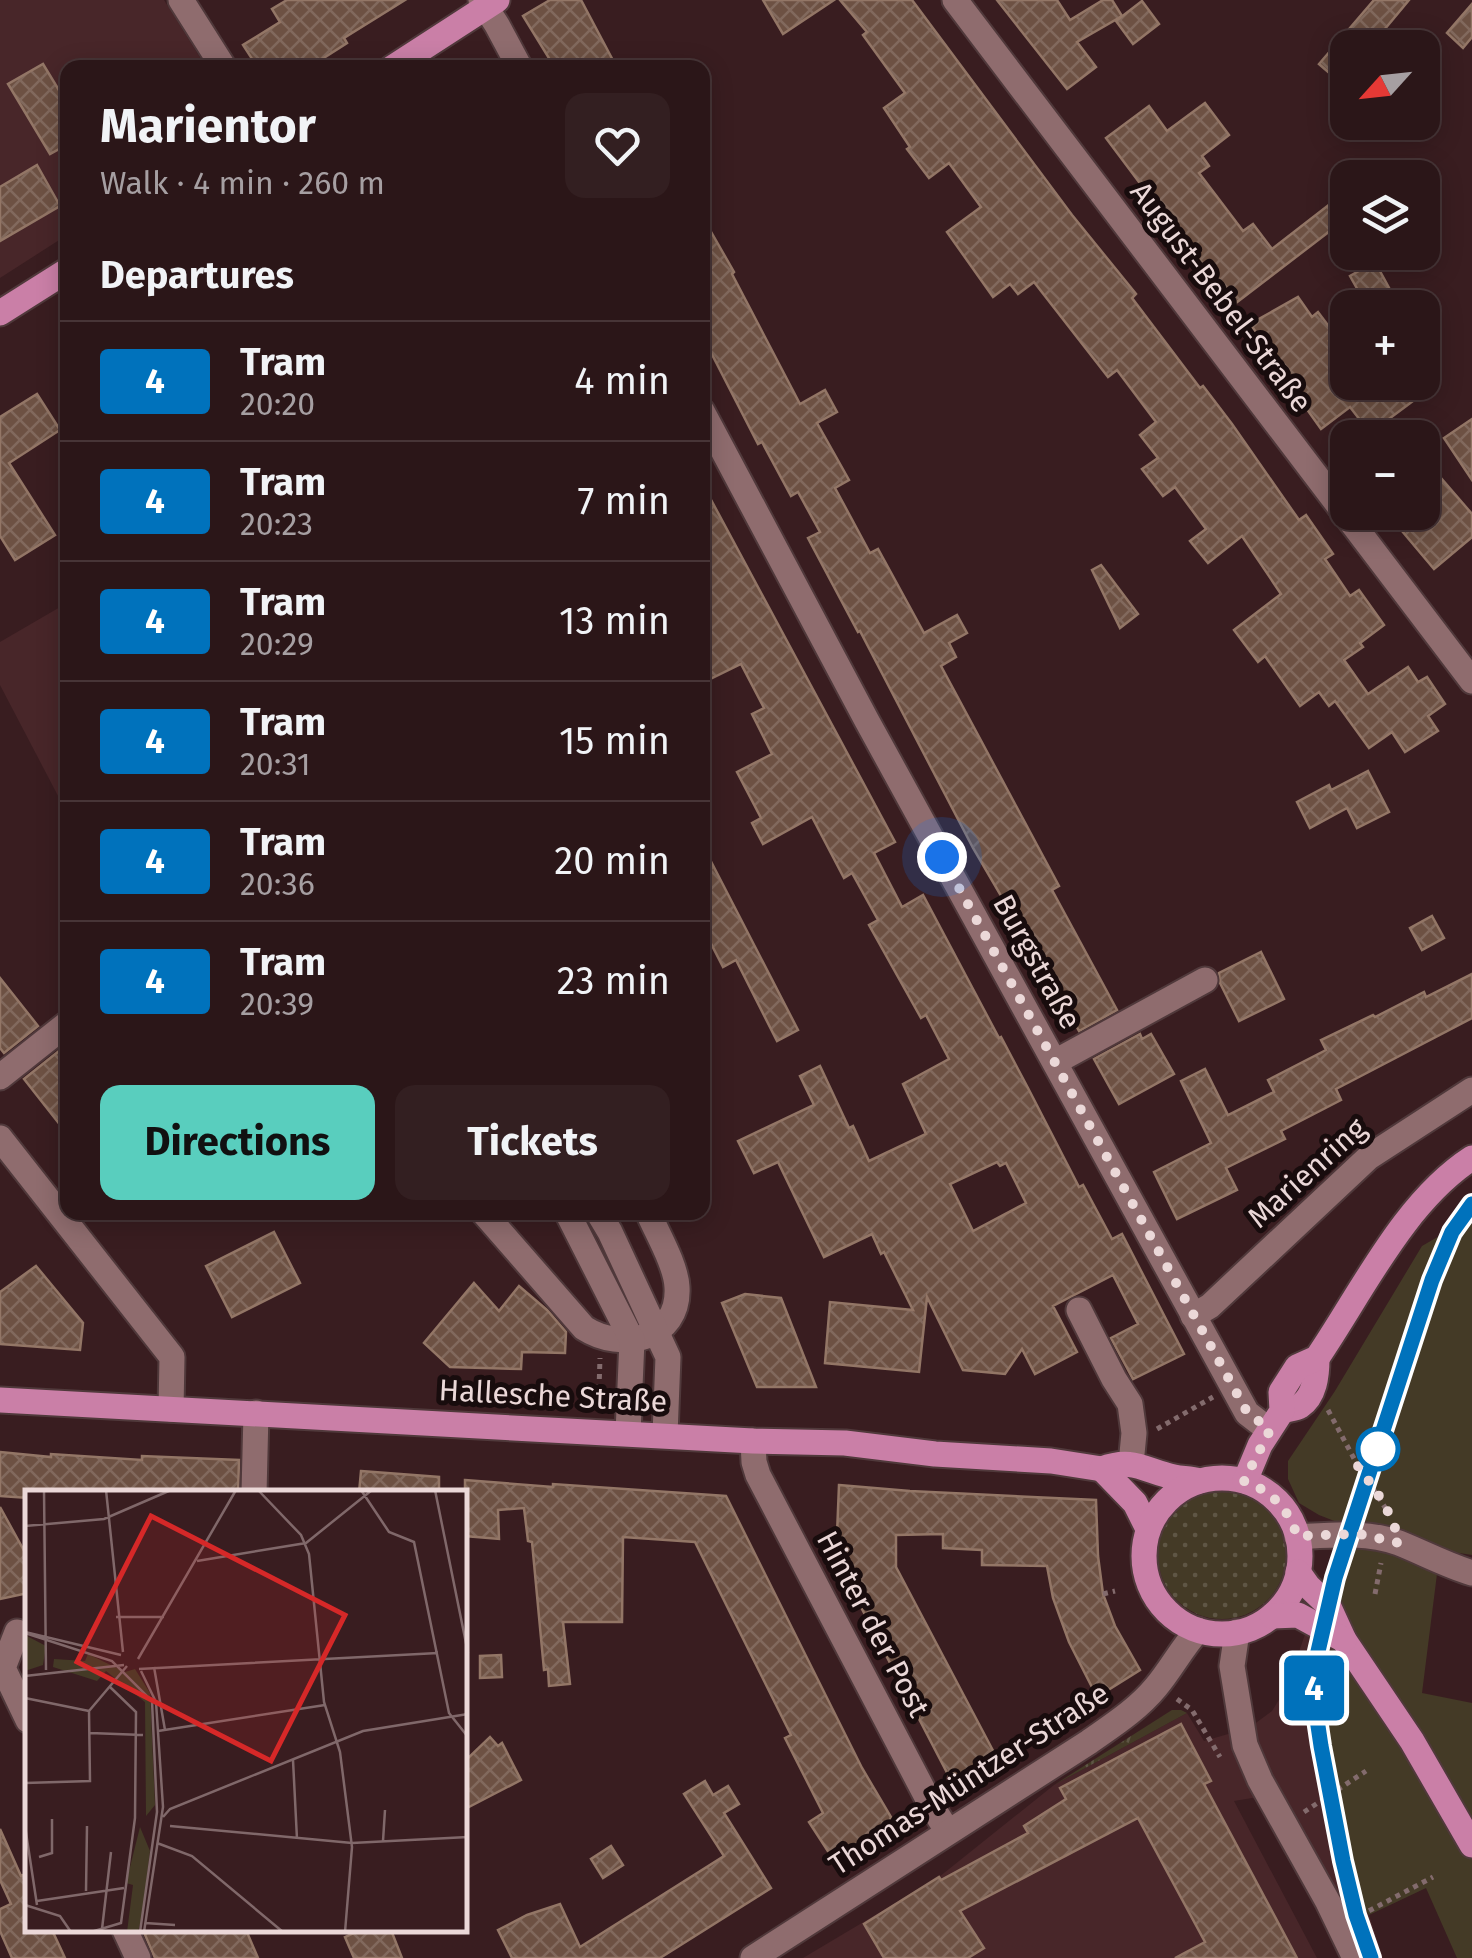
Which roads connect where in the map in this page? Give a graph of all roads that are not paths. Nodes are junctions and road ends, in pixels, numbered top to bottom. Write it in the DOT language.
graph roads {
  1 [pos="181,0"];
  2 [pos="955,0"];
  3 [pos="488,2"];
  4 [pos="219,60"];
  5 [pos="404,60"];
  6 [pos="516,60"];
  7 [pos="60,275"];
  8 [pos="0,313"];
  9 [pos="710,426"];
  10 [pos="1472,681"];
  11 [pos="1205,980"];
  12 [pos="60,1029"];
  13 [pos="1055,1062"];
  14 [pos="0,1077"];
  15 [pos="1472,1090"];
  16 [pos="0,1138"];
  17 [pos="1472,1158"];
  18 [pos="60,1214"];
  19 [pos="65,1220"];
  20 [pos="490,1220"];
  21 [pos="571,1220"];
  22 [pos="602,1220"];
  23 [pos="651,1220"];
  24 [pos="1079,1310"];
  25 [pos="1193,1316"];
  26 [pos="657,1332"];
  27 [pos="632,1340"];
  28 [pos="0,1400"];
  29 [pos="171,1409"];
  30 [pos="256,1413"];
  31 [pos="1276,1420"];
  32 [pos="628,1433"];
  33 [pos="664,1435"];
  34 [pos="753,1441"];
  35 [pos="1131,1464"];
  36 [pos="1102,1469"];
  37 [pos="1199,1480"];
  38 [pos="1244,1481"];
  39 [pos="254,1490"];
  40 [pos="1148,1528"];
  41 [pos="1297,1536"];
  42 [pos="1298,1572"];
  43 [pos="1472,1573"];
  44 [pos="1272,1616"];
  45 [pos="1198,1630"];
  46 [pos="17,1632"];
  47 [pos="1237,1632"];
  48 [pos="1344,1640"];
  49 [pos="25,1714"];
  50 [pos="948,1832"];
  51 [pos="1472,1845"];
  52 [pos="126,1933"];
  53 [pos="138,1958"];
  54 [pos="753,1958"];
  55 [pos="1354,1958"];
  1 -- 4 [label="street"];
  2 -- 10 [label="street, August-Bebel-Straße"];
  3 -- 5 [label="main road"];
  3 -- 6 [label="street"];
  7 -- 8 [label="main road"];
  9 -- 13 [label="street, Burgstraße"];
  11 -- 13 [label="street"];
  12 -- 14 [label="street"];
  13 -- 25 [label="street, Burgstraße"];
  15 -- 25 [label="street, Marienring"];
  16 -- 18 [label="street"];
  17 -- 31 [label="main road"];
  19 -- 29 [label="street"];
  20 -- 27 [label="street"];
  21 -- 27 [label="street"];
  22 -- 26 [label="street"];
  23 -- 26 [label="street"];
  24 -- 35 [label="street"];
  25 -- 31 [label="street, Burgstraße"];
  26 -- 27 [label="street"];
  26 -- 33 [label="street"];
  27 -- 32 [label="street"];
  28 -- 29 [label="main road, Hallesche Straße"];
  29 -- 30 [label="main road, Hallesche Straße"];
  30 -- 32 [label="main road, Hallesche Straße"];
  30 -- 39 [label="street"];
  31 -- 38 [label="main road"];
  32 -- 33 [label="main road, Hallesche Straße"];
  33 -- 34 [label="main road, Hallesche Straße"];
  34 -- 36 [label="main road, Hallesche Straße"];
  34 -- 50 [label="street, Hinter der Post"];
  35 -- 36 [label="main road, Hallesche Straße"];
  35 -- 37 [label="main road"];
  36 -- 40 [label="main road"];
  37 -- 38 [label="main road"];
  37 -- 40 [label="main road"];
  38 -- 41 [label="main road"];
  40 -- 45 [label="main road"];
  41 -- 42 [label="main road"];
  41 -- 43 [label="street"];
  42 -- 44 [label="main road"];
  42 -- 48 [label="main road"];
  44 -- 47 [label="main road"];
  44 -- 48 [label="main road"];
  45 -- 47 [label="main road"];
  45 -- 50 [label="street, Thomas-Müntzer-Straße"];
  46 -- 49 [label="street"];
  47 -- 55 [label="street"];
  48 -- 51 [label="main road"];
  50 -- 54 [label="street, Thomas-Müntzer-Straße"];
  52 -- 53 [label="street"];
}
